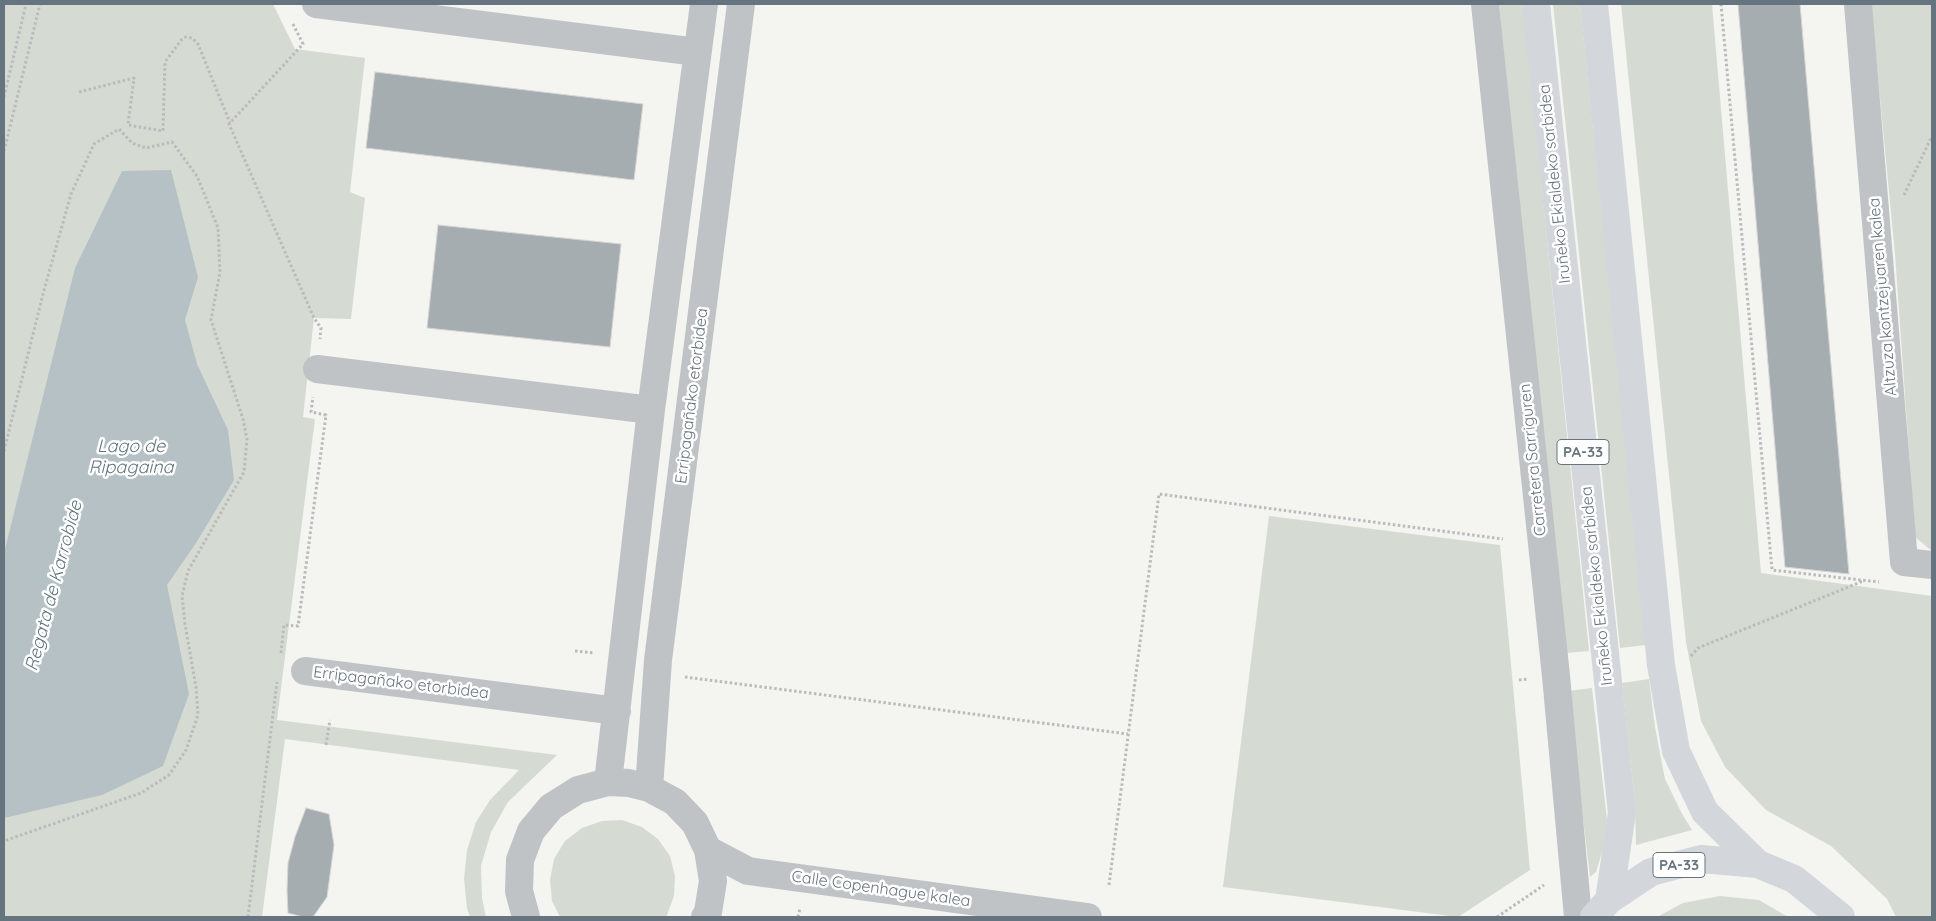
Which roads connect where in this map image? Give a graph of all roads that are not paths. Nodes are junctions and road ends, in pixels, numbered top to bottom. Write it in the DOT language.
graph roads {
  1 [pos="316,4"];
  2 [pos="704,4"];
  3 [pos="742,4"];
  4 [pos="1486,4"];
  5 [pos="1536,4"];
  6 [pos="1594,4"];
  7 [pos="1858,4"];
  8 [pos="697,52"];
  9 [pos="317,369"];
  10 [pos="652,410"];
  11 [pos="1932,566"];
  12 [pos="304,671"];
  13 [pos="617,711"];
  14 [pos="608,782"];
  15 [pos="649,788"];
  16 [pos="708,850"];
  17 [pos="1758,864"];
  18 [pos="1601,908"];
  19 [pos="526,917"];
  20 [pos="705,917"];
  21 [pos="1088,917"];
  22 [pos="1578,917"];
  23 [pos="1841,917"];
  1 -- 8 [label="street"];
  2 -- 8 [label="street"];
  3 -- 15 [label="street, Erripagañako etorbidea"];
  4 -- 22 [label="street, Carretera Sarriguren"];
  5 -- 18 [label="highway, Iruñeko Ekialdeko sarbidea / PA-33"];
  6 -- 17 [label="highway, PA-33"];
  7 -- 11 [label="street, Altzuza kontzejuaren kalea"];
  8 -- 10 [label="street"];
  9 -- 10 [label="street"];
  10 -- 13 [label="street"];
  12 -- 13 [label="street, Erripagañako etorbidea"];
  13 -- 14 [label="street"];
  14 -- 15 [label="street"];
  14 -- 19 [label="street"];
  15 -- 16 [label="street"];
  16 -- 20 [label="street"];
  16 -- 21 [label="street, Calle Copenhague kalea"];
  17 -- 18 [label="highway, PA-33"];
  17 -- 23 [label="highway, PA-33"];
}
